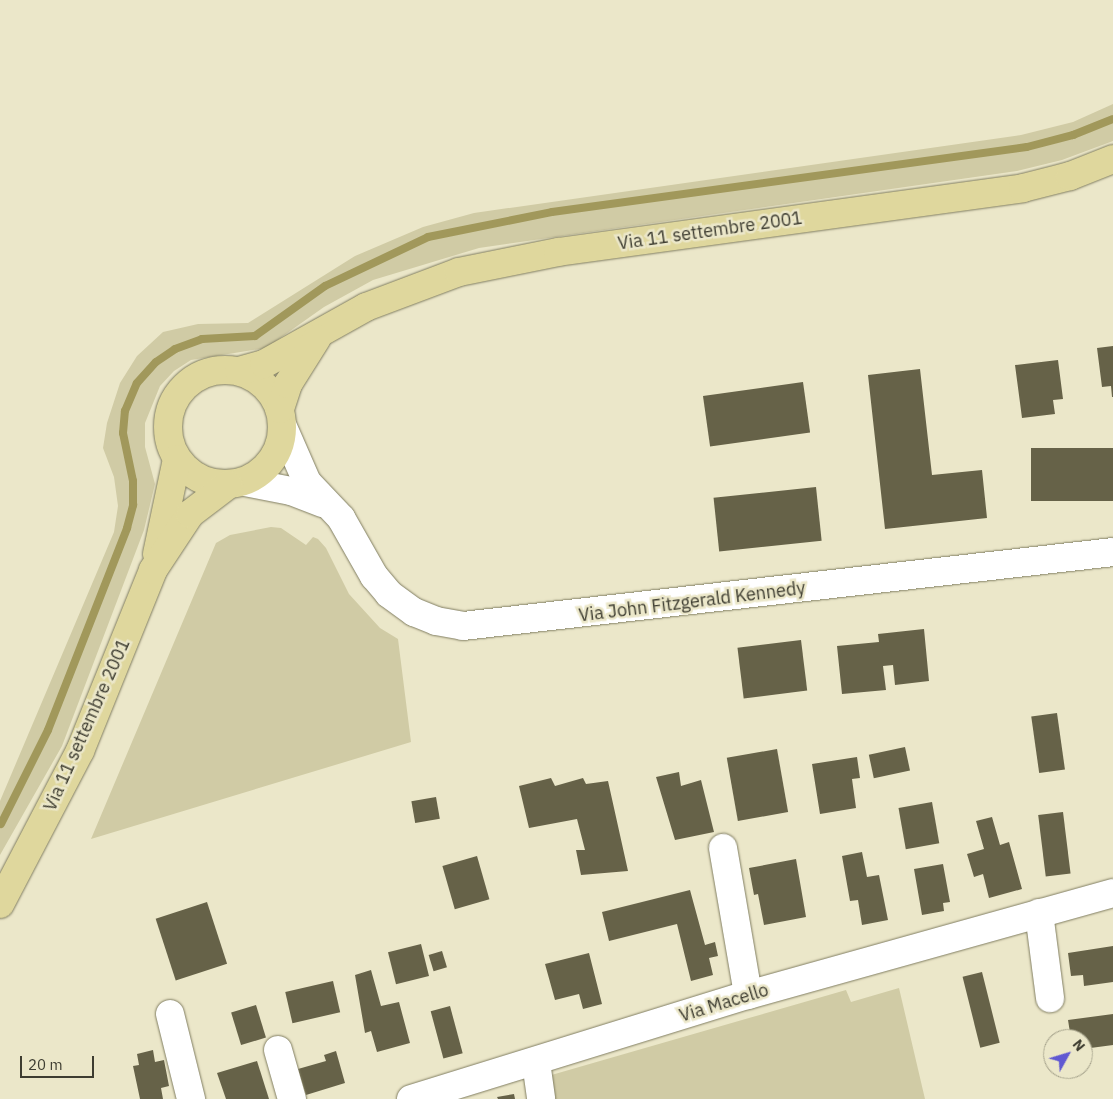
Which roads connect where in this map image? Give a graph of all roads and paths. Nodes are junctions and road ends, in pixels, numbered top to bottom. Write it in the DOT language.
graph roads {
  1 [pos="1113,159"];
  2 [pos="318,336"];
  3 [pos="239,371"];
  4 [pos="281,418"];
  5 [pos="177,459"];
  6 [pos="236,484"];
  7 [pos="325,503"];
  8 [pos="1113,552"];
  9 [pos="153,570"];
  10 [pos="723,848"];
  11 [pos="1113,893"];
  12 [pos="0,904"];
  13 [pos="1039,913"];
  14 [pos="748,995"];
  15 [pos="1050,998"];
  16 [pos="170,1014"];
  17 [pos="278,1050"];
  18 [pos="536,1062"];
  19 [pos="191,1099"];
  20 [pos="292,1099"];
  21 [pos="412,1099"];
  22 [pos="541,1099"];
  1 -- 2 [label="main road, Via 11 settembre 2001"];
  2 -- 3 [label="main road, Via 11 settembre 2001"];
  2 -- 4 [label="main road, Via 11 settembre 2001"];
  3 -- 4 [label="main road, Via 11 settembre 2001"];
  3 -- 5 [label="main road, Via 11 settembre 2001"];
  4 -- 6 [label="main road, Via 11 settembre 2001"];
  4 -- 7 [label="street, Via John Fitzgerald Kennedy"];
  5 -- 6 [label="main road"];
  5 -- 9 [label="main road, Via 11 settembre 2001"];
  6 -- 7 [label="street, Via John Fitzgerald Kennedy"];
  6 -- 9 [label="main road, Via 11 settembre 2001"];
  7 -- 8 [label="street, Via John Fitzgerald Kennedy"];
  9 -- 12 [label="main road, Via 11 settembre 2001"];
  10 -- 14 [label="street"];
  11 -- 13 [label="street, Via Macello"];
  13 -- 14 [label="street, Via Macello"];
  13 -- 15 [label="street"];
  14 -- 18 [label="street, Via Macello"];
  16 -- 19 [label="street"];
  17 -- 20 [label="street"];
  18 -- 21 [label="street, Via Macello"];
  18 -- 22 [label="street"];
}
